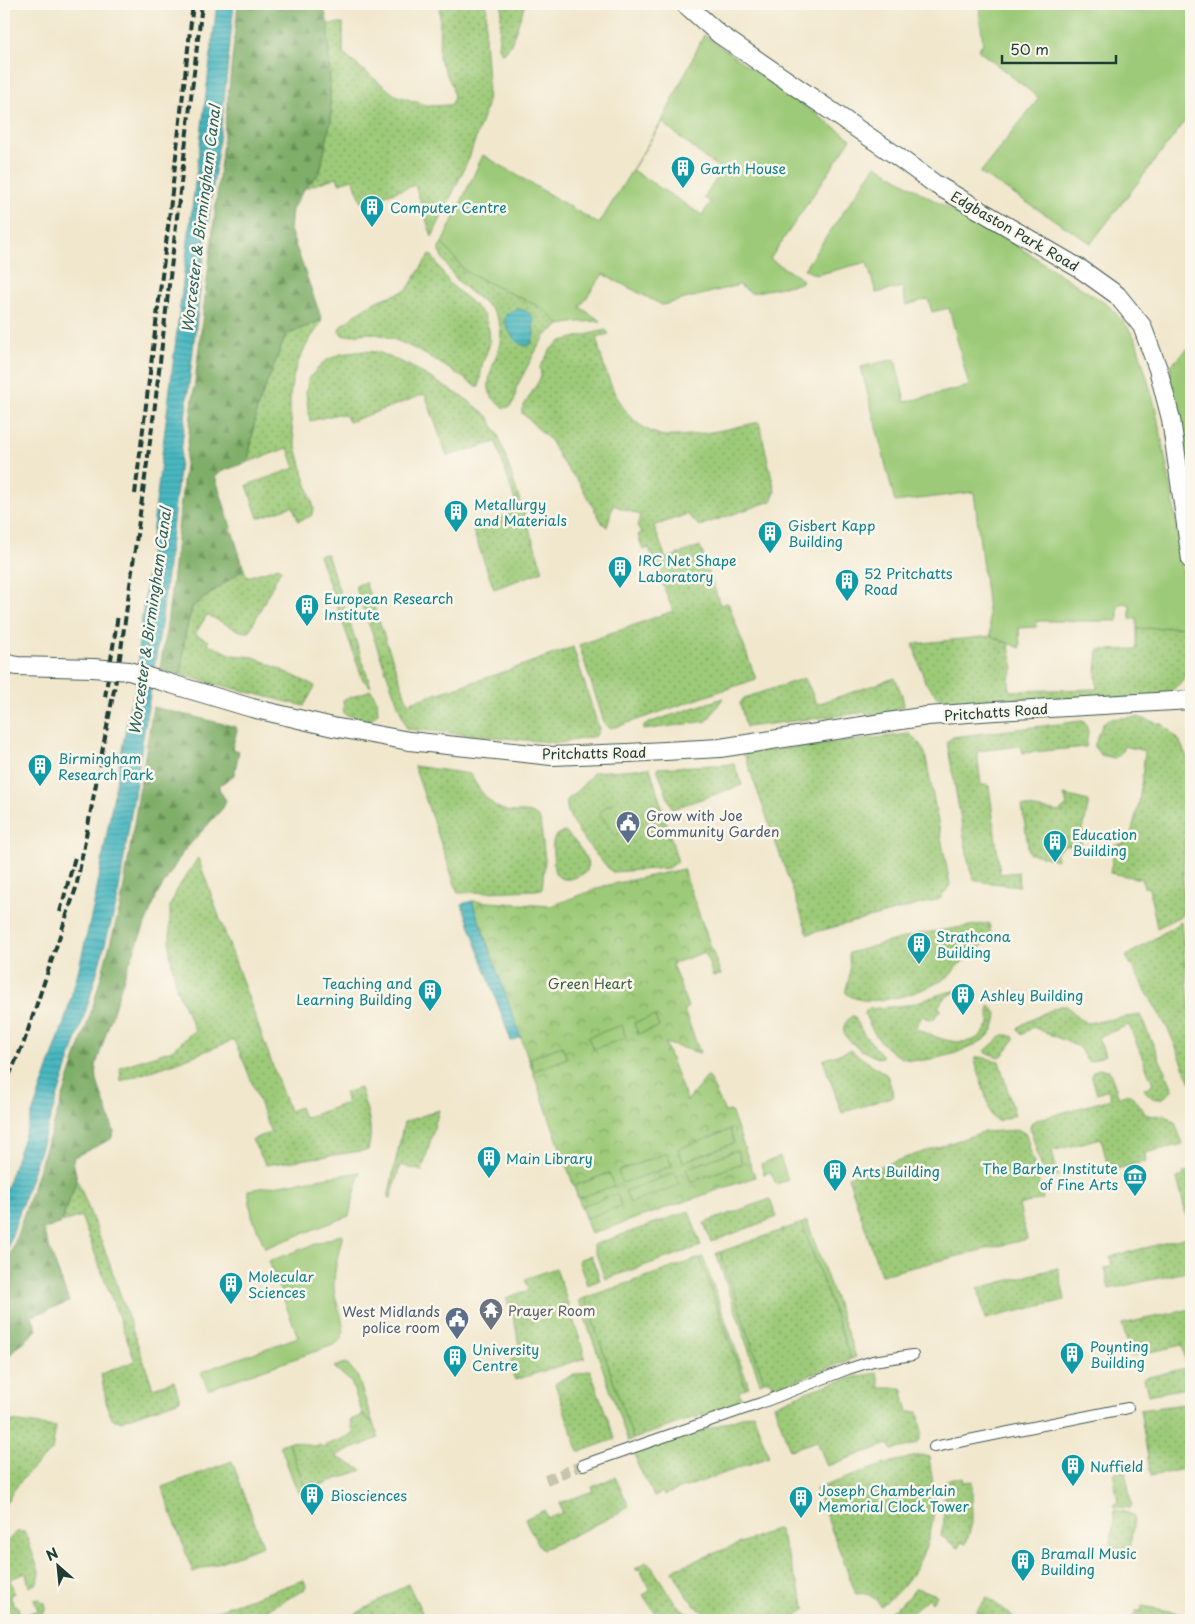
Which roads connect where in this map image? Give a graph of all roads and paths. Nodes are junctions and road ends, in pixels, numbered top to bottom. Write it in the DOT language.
graph roads {
  1 [pos="685,4"];
  2 [pos="1191,560"];
  3 [pos="4,663"];
  4 [pos="1191,700"];
  5 [pos="913,1355"];
  6 [pos="1128,1408"];
  7 [pos="934,1447"];
  8 [pos="583,1465"];
  1 -- 2 [label="street, Edgbaston Park Road"];
  3 -- 4 [label="street, Pritchatts Road, bridge"];
  5 -- 8 [label="street"];
  6 -- 7 [label="street"];
}
